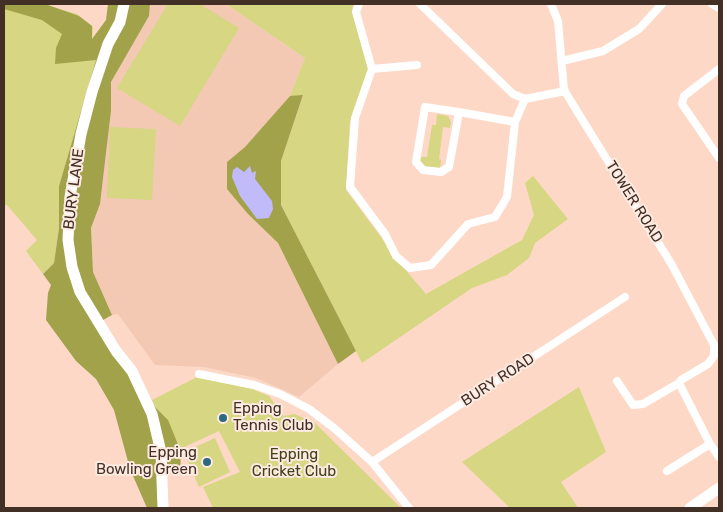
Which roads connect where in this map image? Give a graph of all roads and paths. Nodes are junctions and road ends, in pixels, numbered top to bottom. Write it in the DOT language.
graph roads {
  1 [pos="124,4"];
  2 [pos="359,4"];
  3 [pos="420,4"];
  4 [pos="551,4"];
  5 [pos="662,4"];
  6 [pos="712,4"];
  7 [pos="719,8"];
  8 [pos="562,60"];
  9 [pos="417,65"];
  10 [pos="372,69"];
  11 [pos="719,69"];
  12 [pos="565,91"];
  13 [pos="526,99"];
  14 [pos="459,112"];
  15 [pos="515,122"];
  16 [pos="719,158"];
  17 [pos="625,297"];
  18 [pos="199,374"];
  19 [pos="618,380"];
  20 [pos="679,383"];
  21 [pos="710,444"];
  22 [pos="719,457"];
  23 [pos="372,462"];
  24 [pos="667,471"];
  25 [pos="719,488"];
  26 [pos="163,508"];
  27 [pos="410,508"];
  28 [pos="690,508"];
  1 -- 26 [label="main road, BURY LANE"];
  2 -- 10 [label="street"];
  3 -- 13 [label="street"];
  4 -- 8 [label="street, TOWER ROAD"];
  5 -- 8 [label="street"];
  6 -- 7 [label="street"];
  8 -- 12 [label="street, TOWER ROAD"];
  9 -- 10 [label="street"];
  10 -- 15 [label="street"];
  11 -- 16 [label="street"];
  12 -- 13 [label="street"];
  12 -- 20 [label="street, TOWER ROAD"];
  13 -- 15 [label="street"];
  14 -- 14 [label="street"];
  14 -- 15 [label="street"];
  17 -- 23 [label="street, BURY ROAD"];
  18 -- 23 [label="street"];
  19 -- 20 [label="street, TOWER ROAD"];
  20 -- 21 [label="street"];
  21 -- 22 [label="street"];
  21 -- 24 [label="street"];
  23 -- 27 [label="street"];
  25 -- 28 [label="main road"];
}
